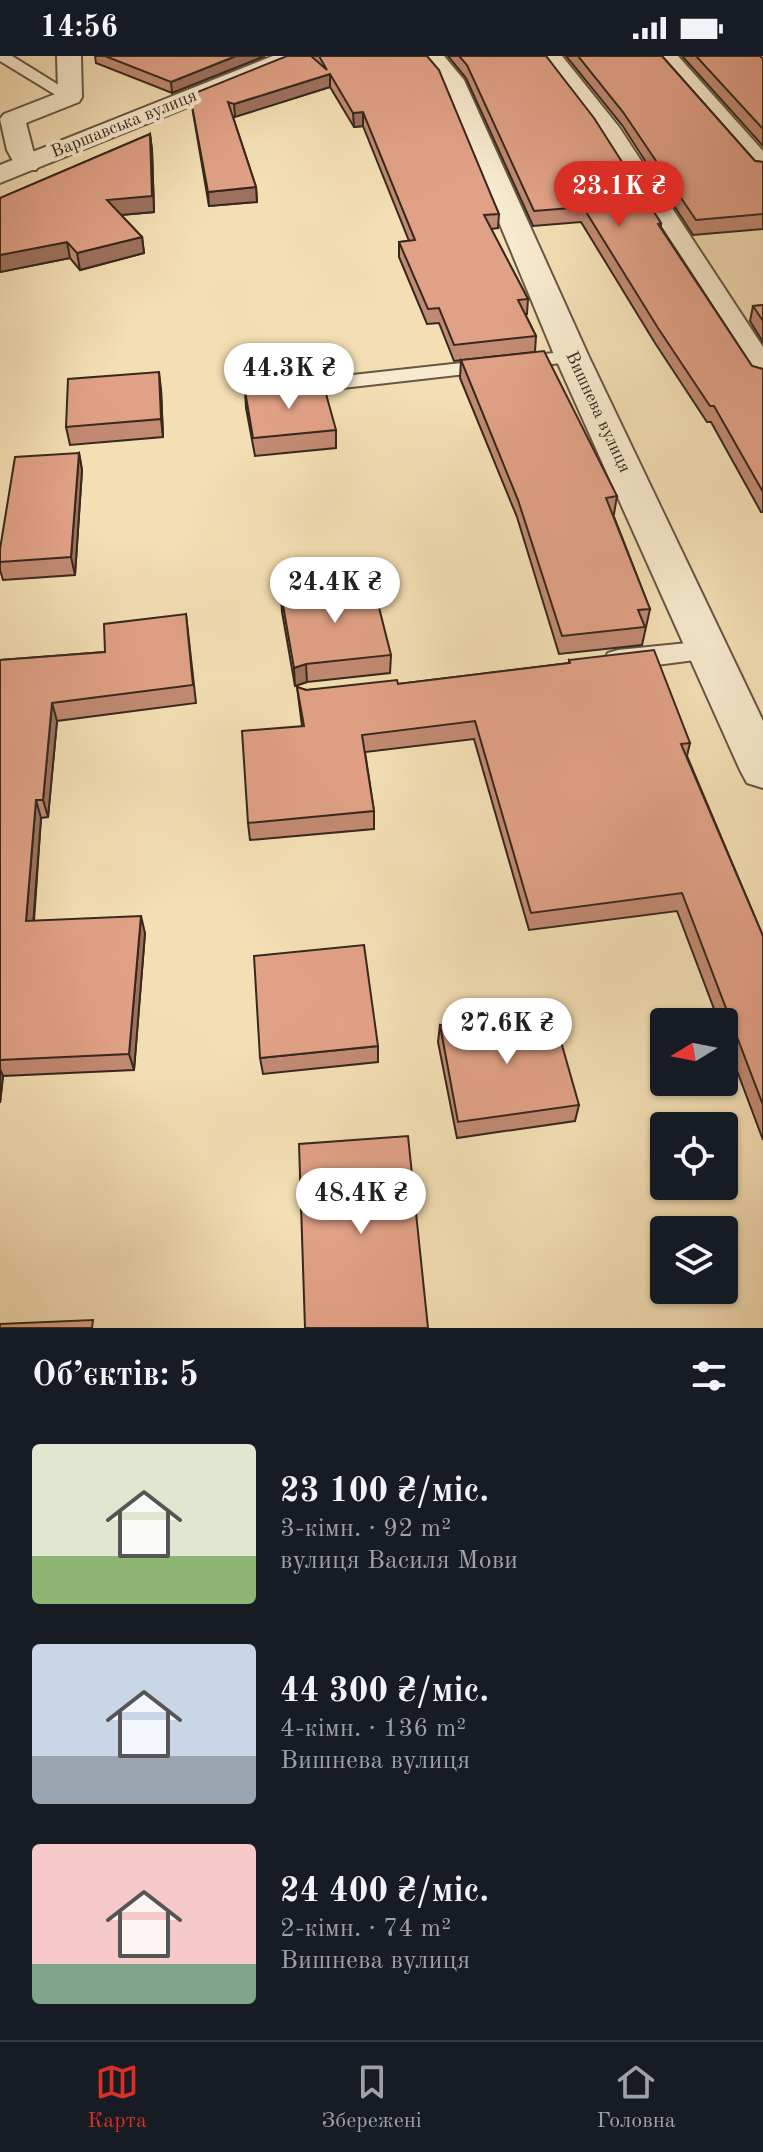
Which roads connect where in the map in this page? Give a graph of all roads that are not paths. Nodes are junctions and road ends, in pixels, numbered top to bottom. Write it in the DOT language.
graph roads {
  1 [pos="3,56"];
  2 [pos="69,56"];
  3 [pos="293,56"];
  4 [pos="431,56"];
  5 [pos="550,56"];
  6 [pos="665,56"];
  7 [pos="70,97"];
  8 [pos="27,164"];
  9 [pos="763,167"];
  10 [pos="0,175"];
  11 [pos="572,357"];
  12 [pos="763,373"];
  13 [pos="325,384"];
  14 [pos="708,650"];
  15 [pos="585,663"];
  16 [pos="763,770"];
  1 -- 7 [label="lane"];
  2 -- 7 [label="street"];
  3 -- 8 [label="street, Варшавська вулиця"];
  4 -- 11 [label="street, Вишнева вулиця"];
  5 -- 12 [label="street"];
  6 -- 9 [label="street"];
  7 -- 8 [label="street"];
  8 -- 10 [label="street, Варшавська вулиця"];
  11 -- 13 [label="lane"];
  11 -- 14 [label="street, Вишнева вулиця"];
  14 -- 15 [label="lane"];
  14 -- 16 [label="street, Вишнева вулиця"];
}
